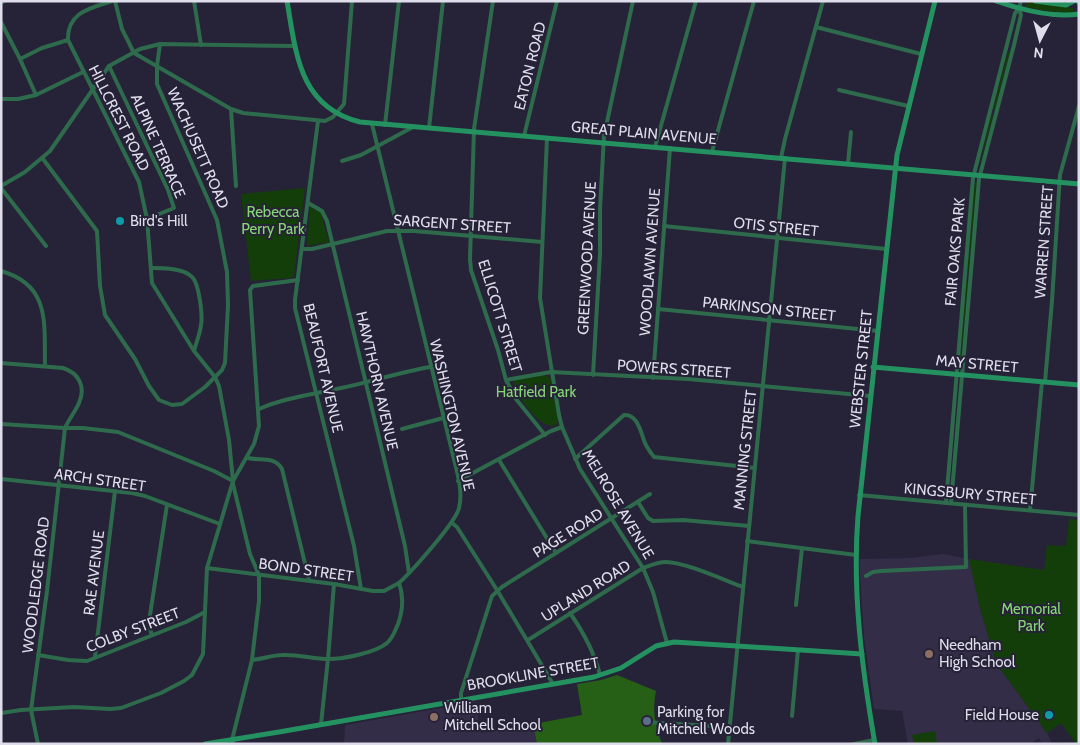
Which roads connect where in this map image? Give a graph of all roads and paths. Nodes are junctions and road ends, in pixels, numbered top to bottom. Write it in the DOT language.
graph roads {
  1 [pos="114,1"];
  2 [pos="194,1"];
  3 [pos="287,1"];
  4 [pos="352,1"];
  5 [pos="399,1"];
  6 [pos="443,1"];
  7 [pos="493,1"];
  8 [pos="557,1"];
  9 [pos="633,1"];
  10 [pos="696,1"];
  11 [pos="754,1"];
  12 [pos="823,1"];
  13 [pos="935,1"];
  14 [pos="996,1"];
  15 [pos="1021,1"];
  16 [pos="1035,1"];
  17 [pos="1074,1"];
  18 [pos="1019,8"];
  19 [pos="1079,14"];
  20 [pos="1,22"];
  21 [pos="816,27"];
  22 [pos="68,40"];
  23 [pos="160,44"];
  24 [pos="201,45"];
  25 [pos="295,46"];
  26 [pos="1008,47"];
  27 [pos="1014,49"];
  28 [pos="134,53"];
  29 [pos="921,54"];
  30 [pos="20,59"];
  31 [pos="109,66"];
  32 [pos="157,66"];
  33 [pos="83,72"];
  34 [pos="93,89"];
  35 [pos="839,90"];
  36 [pos="36,95"];
  37 [pos="1,99"];
  38 [pos="908,106"];
  39 [pos="1079,106"];
  40 [pos="231,108"];
  41 [pos="990,112"];
  42 [pos="337,113"];
  43 [pos="996,113"];
  44 [pos="318,120"];
  45 [pos="372,124"];
  46 [pos="385,125"];
  47 [pos="413,127"];
  48 [pos="428,128"];
  49 [pos="474,132"];
  50 [pos="851,132"];
  51 [pos="524,136"];
  52 [pos="547,138"];
  53 [pos="604,142"];
  54 [pos="378,146"];
  55 [pos="655,147"];
  56 [pos="670,148"];
  57 [pos="712,152"];
  58 [pos="783,158"];
  59 [pos="43,159"];
  60 [pos="342,161"];
  61 [pos="848,164"];
  62 [pos="895,168"];
  63 [pos="976,175"];
  64 [pos="1059,183"];
  65 [pos="1079,184"];
  66 [pos="236,186"];
  67 [pos="1,187"];
  68 [pos="308,203"];
  69 [pos="147,218"];
  70 [pos="664,226"];
  71 [pos="397,231"];
  72 [pos="471,236"];
  73 [pos="777,238"];
  74 [pos="542,242"];
  75 [pos="332,244"];
  76 [pos="46,246"];
  77 [pos="886,249"];
  78 [pos="302,250"];
  79 [pos="152,268"];
  80 [pos="1,271"];
  81 [pos="964,279"];
  82 [pos="970,279"];
  83 [pos="298,280"];
  84 [pos="658,308"];
  85 [pos="769,320"];
  86 [pos="878,331"];
  87 [pos="194,351"];
  88 [pos="1,363"];
  89 [pos="44,365"];
  90 [pos="430,367"];
  91 [pos="873,368"];
  92 [pos="551,372"];
  93 [pos="593,375"];
  94 [pos="959,375"];
  95 [pos="215,377"];
  96 [pos="653,378"];
  97 [pos="506,380"];
  98 [pos="366,381"];
  99 [pos="1043,382"];
  100 [pos="1079,385"];
  101 [pos="763,387"];
  102 [pos="316,393"];
  103 [pos="870,396"];
  104 [pos="259,408"];
  105 [pos="444,418"];
  106 [pos="1,424"];
  107 [pos="562,427"];
  108 [pos="65,428"];
  109 [pos="402,429"];
  110 [pos="545,435"];
  111 [pos="248,458"];
  112 [pos="576,459"];
  113 [pos="499,460"];
  114 [pos="755,468"];
  115 [pos="1,479"];
  116 [pos="233,481"];
  117 [pos="458,481"];
  118 [pos="59,485"];
  119 [pos="115,491"];
  120 [pos="650,494"];
  121 [pos="859,495"];
  122 [pos="638,502"];
  123 [pos="948,503"];
  124 [pos="167,505"];
  125 [pos="965,505"];
  126 [pos="1030,510"];
  127 [pos="1079,515"];
  128 [pos="612,519"];
  129 [pos="452,523"];
  130 [pos="220,524"];
  131 [pos="749,526"];
  132 [pos="747,541"];
  133 [pos="802,548"];
  134 [pos="556,554"];
  135 [pos="856,555"];
  136 [pos="207,568"];
  137 [pos="643,568"];
  138 [pos="409,573"];
  139 [pos="259,575"];
  140 [pos="866,576"];
  141 [pos="309,580"];
  142 [pos="399,583"];
  143 [pos="334,584"];
  144 [pos="743,587"];
  145 [pos="361,589"];
  146 [pos="497,590"];
  147 [pos="796,605"];
  148 [pos="205,612"];
  149 [pos="570,613"];
  150 [pos="152,635"];
  151 [pos="528,640"];
  152 [pos="667,643"];
  153 [pos="737,645"];
  154 [pos="798,650"];
  155 [pos="862,654"];
  156 [pos="38,655"];
  157 [pos="95,658"];
  158 [pos="328,659"];
  159 [pos="252,660"];
  160 [pos="600,675"];
  161 [pos="553,684"];
  162 [pos="461,700"];
  163 [pos="31,710"];
  164 [pos="1,713"];
  165 [pos="792,716"];
  166 [pos="645,722"];
  167 [pos="321,724"];
  168 [pos="729,727"];
  169 [pos="232,742"];
  170 [pos="875,742"];
  171 [pos="38,744"];
  172 [pos="205,744"];
  173 [pos="728,744"];
  174 [pos="854,744"];
  1 -- 22 [label="street"];
  1 -- 28 [label="street"];
  2 -- 24 [label="street"];
  3 -- 25 [label="street, GREAT PLAIN AVENUE"];
  4 -- 42 [label="street"];
  5 -- 46 [label="street"];
  6 -- 48 [label="street"];
  7 -- 49 [label="street, ELLICOTT STREET"];
  8 -- 51 [label="street, EATON ROAD"];
  9 -- 53 [label="street, GREENWOOD AVENUE"];
  10 -- 55 [label="street"];
  11 -- 57 [label="street"];
  12 -- 21 [label="street, MANNING STREET"];
  13 -- 29 [label="street, WEBSTER STREET"];
  14 -- 18 [label="street"];
  15 -- 18 [label="street, FAIR OAKS PARK"];
  16 -- 17 [label="street"];
  18 -- 19 [label="street"];
  18 -- 26 [label="street, FAIR OAKS PARK"];
  18 -- 27 [label="street, FAIR OAKS PARK"];
  20 -- 30 [label="street"];
  21 -- 29 [label="street"];
  21 -- 58 [label="street, MANNING STREET"];
  22 -- 30 [label="street"];
  22 -- 33 [label="street, HILLCREST ROAD"];
  23 -- 24 [label="street"];
  23 -- 28 [label="street"];
  23 -- 32 [label="street, WACHUSETT ROAD"];
  24 -- 25 [label="street"];
  25 -- 42 [label="street, GREAT PLAIN AVENUE"];
  26 -- 27 [label="street"];
  26 -- 41 [label="street, FAIR OAKS PARK"];
  27 -- 43 [label="street, FAIR OAKS PARK"];
  28 -- 31 [label="street"];
  28 -- 32 [label="street"];
  29 -- 38 [label="street, WEBSTER STREET"];
  30 -- 36 [label="street"];
  31 -- 34 [label="street"];
  31 -- 69 [label="street, ALPINE TERRACE"];
  32 -- 40 [label="street"];
  32 -- 95 [label="street, WACHUSETT ROAD"];
  33 -- 34 [label="street, HILLCREST ROAD"];
  33 -- 36 [label="street"];
  34 -- 59 [label="street"];
  34 -- 69 [label="street, HILLCREST ROAD"];
  35 -- 38 [label="street"];
  36 -- 37 [label="street"];
  38 -- 62 [label="street, WEBSTER STREET"];
  39 -- 64 [label="street, WARREN STREET"];
  40 -- 44 [label="street"];
  40 -- 66 [label="street"];
  41 -- 43 [label="street"];
  41 -- 63 [label="street, FAIR OAKS PARK"];
  42 -- 44 [label="street"];
  42 -- 45 [label="street, GREAT PLAIN AVENUE"];
  43 -- 63 [label="street, FAIR OAKS PARK"];
  44 -- 68 [label="street, BEAUFORT AVENUE"];
  45 -- 46 [label="street, GREAT PLAIN AVENUE"];
  45 -- 54 [label="street, WASHINGTON AVENUE"];
  46 -- 47 [label="street, GREAT PLAIN AVENUE"];
  47 -- 48 [label="street, GREAT PLAIN AVENUE"];
  47 -- 54 [label="street"];
  48 -- 49 [label="street, GREAT PLAIN AVENUE"];
  49 -- 51 [label="street, GREAT PLAIN AVENUE"];
  49 -- 72 [label="street, ELLICOTT STREET"];
  50 -- 61 [label="street"];
  51 -- 52 [label="street, GREAT PLAIN AVENUE"];
  52 -- 53 [label="street, GREAT PLAIN AVENUE"];
  52 -- 74 [label="street, MELROSE AVENUE"];
  53 -- 55 [label="street, GREAT PLAIN AVENUE"];
  53 -- 93 [label="street, GREENWOOD AVENUE"];
  54 -- 60 [label="street"];
  54 -- 71 [label="street, WASHINGTON AVENUE"];
  55 -- 56 [label="street, GREAT PLAIN AVENUE"];
  56 -- 57 [label="street, GREAT PLAIN AVENUE"];
  56 -- 70 [label="street, WOODLAWN AVENUE"];
  57 -- 58 [label="street, GREAT PLAIN AVENUE"];
  58 -- 61 [label="street, GREAT PLAIN AVENUE"];
  58 -- 73 [label="street, MANNING STREET"];
  59 -- 67 [label="street"];
  59 -- 95 [label="street, WACHUSETT ROAD"];
  61 -- 62 [label="street, GREAT PLAIN AVENUE"];
  62 -- 63 [label="street, GREAT PLAIN AVENUE"];
  62 -- 77 [label="street, WEBSTER STREET"];
  63 -- 64 [label="street, GREAT PLAIN AVENUE"];
  63 -- 81 [label="street, FAIR OAKS PARK"];
  63 -- 82 [label="street, FAIR OAKS PARK"];
  64 -- 65 [label="street, GREAT PLAIN AVENUE"];
  64 -- 99 [label="street, WARREN STREET"];
  67 -- 76 [label="street"];
  68 -- 75 [label="street, HAWTHORN AVENUE"];
  68 -- 78 [label="street, BEAUFORT AVENUE"];
  69 -- 79 [label="street, HILLCREST ROAD"];
  70 -- 73 [label="street, OTIS STREET"];
  70 -- 84 [label="street, WOODLAWN AVENUE"];
  71 -- 72 [label="street, SARGENT STREET"];
  71 -- 75 [label="street, SARGENT STREET"];
  71 -- 90 [label="street, WASHINGTON AVENUE"];
  72 -- 74 [label="street, SARGENT STREET"];
  72 -- 97 [label="street, ELLICOTT STREET"];
  73 -- 77 [label="street, OTIS STREET"];
  73 -- 85 [label="street, MANNING STREET"];
  74 -- 92 [label="street, MELROSE AVENUE"];
  75 -- 78 [label="street, SARGENT STREET"];
  75 -- 98 [label="street, HAWTHORN AVENUE"];
  77 -- 86 [label="street, WEBSTER STREET"];
  78 -- 83 [label="street, BEAUFORT AVENUE"];
  79 -- 87 [label="street, HILLCREST ROAD"];
  79 -- 87 [label="street"];
  80 -- 89 [label="street"];
  81 -- 82 [label="street"];
  81 -- 94 [label="street, FAIR OAKS PARK"];
  82 -- 94 [label="street, FAIR OAKS PARK"];
  83 -- 102 [label="street, BEAUFORT AVENUE"];
  83 -- 104 [label="street"];
  84 -- 85 [label="street, PARKINSON STREET"];
  84 -- 96 [label="street, WOODLAWN AVENUE"];
  85 -- 86 [label="street, PARKINSON STREET"];
  85 -- 101 [label="street, MANNING STREET"];
  86 -- 91 [label="street, WEBSTER STREET"];
  87 -- 95 [label="street, HILLCREST ROAD"];
  88 -- 89 [label="street"];
  89 -- 108 [label="street"];
  90 -- 98 [label="street"];
  90 -- 105 [label="street, WASHINGTON AVENUE"];
  91 -- 94 [label="street, MAY STREET"];
  91 -- 103 [label="street, WEBSTER STREET"];
  92 -- 93 [label="street, POWERS STREET"];
  92 -- 97 [label="street, POWERS STREET"];
  92 -- 107 [label="street, MELROSE AVENUE"];
  93 -- 96 [label="street, POWERS STREET"];
  94 -- 99 [label="street, MAY STREET"];
  94 -- 123 [label="street, FAIR OAKS PARK"];
  95 -- 116 [label="street, HILLCREST ROAD"];
  96 -- 101 [label="street, POWERS STREET"];
  97 -- 110 [label="street, ELLICOTT STREET"];
  98 -- 102 [label="street"];
  98 -- 138 [label="street, HAWTHORN AVENUE"];
  99 -- 100 [label="street, MAY STREET"];
  99 -- 126 [label="street, WARREN STREET"];
  101 -- 103 [label="street, POWERS STREET"];
  101 -- 114 [label="street, MANNING STREET"];
  102 -- 104 [label="street"];
  102 -- 145 [label="street, BEAUFORT AVENUE"];
  103 -- 121 [label="street, WEBSTER STREET"];
  104 -- 111 [label="street"];
  105 -- 109 [label="street"];
  105 -- 117 [label="street, WASHINGTON AVENUE"];
  106 -- 108 [label="street"];
  107 -- 110 [label="street"];
  107 -- 112 [label="street, MELROSE AVENUE"];
  108 -- 116 [label="street"];
  108 -- 118 [label="street, WOODLEDGE ROAD"];
  110 -- 113 [label="street"];
  111 -- 116 [label="street"];
  111 -- 141 [label="street"];
  112 -- 114 [label="street"];
  112 -- 128 [label="street, MELROSE AVENUE"];
  113 -- 117 [label="street"];
  113 -- 134 [label="street"];
  114 -- 131 [label="street, MANNING STREET"];
  115 -- 118 [label="street, ARCH STREET"];
  116 -- 130 [label="street, HILLCREST ROAD"];
  116 -- 139 [label="street"];
  117 -- 129 [label="street, WASHINGTON AVENUE"];
  118 -- 119 [label="street, ARCH STREET"];
  118 -- 156 [label="street, WOODLEDGE ROAD"];
  119 -- 124 [label="street, ARCH STREET"];
  119 -- 157 [label="street, RAE AVENUE"];
  120 -- 122 [label="street, PAGE ROAD"];
  121 -- 123 [label="street, KINGSBURY STREET"];
  121 -- 135 [label="street, WEBSTER STREET"];
  122 -- 128 [label="street, PAGE ROAD"];
  122 -- 131 [label="street"];
  123 -- 125 [label="street, KINGSBURY STREET"];
  124 -- 130 [label="street, ARCH STREET"];
  124 -- 150 [label="street"];
  125 -- 126 [label="street, KINGSBURY STREET"];
  125 -- 140 [label="street"];
  126 -- 127 [label="street, KINGSBURY STREET"];
  128 -- 134 [label="street, PAGE ROAD"];
  128 -- 137 [label="street, MELROSE AVENUE"];
  129 -- 138 [label="street, WASHINGTON AVENUE"];
  129 -- 146 [label="street"];
  130 -- 136 [label="street, HILLCREST ROAD"];
  131 -- 132 [label="street, MANNING STREET"];
  132 -- 133 [label="street"];
  132 -- 144 [label="street, MANNING STREET"];
  133 -- 135 [label="street"];
  133 -- 147 [label="street"];
  134 -- 146 [label="street, PAGE ROAD"];
  135 -- 155 [label="street, WEBSTER STREET"];
  136 -- 139 [label="street, BOND STREET"];
  136 -- 148 [label="street, HILLCREST ROAD"];
  137 -- 144 [label="street, UPLAND ROAD"];
  137 -- 149 [label="street, UPLAND ROAD"];
  137 -- 152 [label="street, MELROSE AVENUE"];
  138 -- 142 [label="street, WASHINGTON AVENUE"];
  139 -- 141 [label="street, BOND STREET"];
  139 -- 159 [label="street"];
  141 -- 143 [label="street, BOND STREET"];
  142 -- 145 [label="street, BOND STREET"];
  142 -- 158 [label="street"];
  143 -- 145 [label="street, BOND STREET"];
  143 -- 158 [label="street"];
  144 -- 153 [label="street, MANNING STREET"];
  146 -- 151 [label="street"];
  146 -- 162 [label="street"];
  148 -- 150 [label="street, COLBY STREET"];
  148 -- 163 [label="street, HILLCREST ROAD"];
  149 -- 151 [label="street, UPLAND ROAD"];
  149 -- 160 [label="street"];
  150 -- 157 [label="street, COLBY STREET"];
  151 -- 161 [label="street"];
  152 -- 153 [label="street, BROOKLINE STREET"];
  152 -- 160 [label="street, BROOKLINE STREET"];
  153 -- 154 [label="street, BROOKLINE STREET"];
  153 -- 168 [label="street, MANNING STREET"];
  154 -- 155 [label="street, BROOKLINE STREET"];
  154 -- 165 [label="street"];
  155 -- 170 [label="street, WEBSTER STREET"];
  156 -- 157 [label="street, COLBY STREET"];
  156 -- 163 [label="street, WOODLEDGE ROAD"];
  158 -- 159 [label="street"];
  158 -- 167 [label="street"];
  159 -- 169 [label="street"];
  160 -- 161 [label="street, BROOKLINE STREET"];
  161 -- 162 [label="street, BROOKLINE STREET"];
  162 -- 167 [label="street, BROOKLINE STREET"];
  163 -- 164 [label="street, HILLCREST ROAD"];
  163 -- 171 [label="street, WOODLEDGE ROAD"];
  166 -- 168 [label="street"];
  167 -- 169 [label="street, BROOKLINE STREET"];
  168 -- 173 [label="street, MANNING STREET"];
  169 -- 172 [label="street, BROOKLINE STREET"];
  170 -- 174 [label="street"];
}
